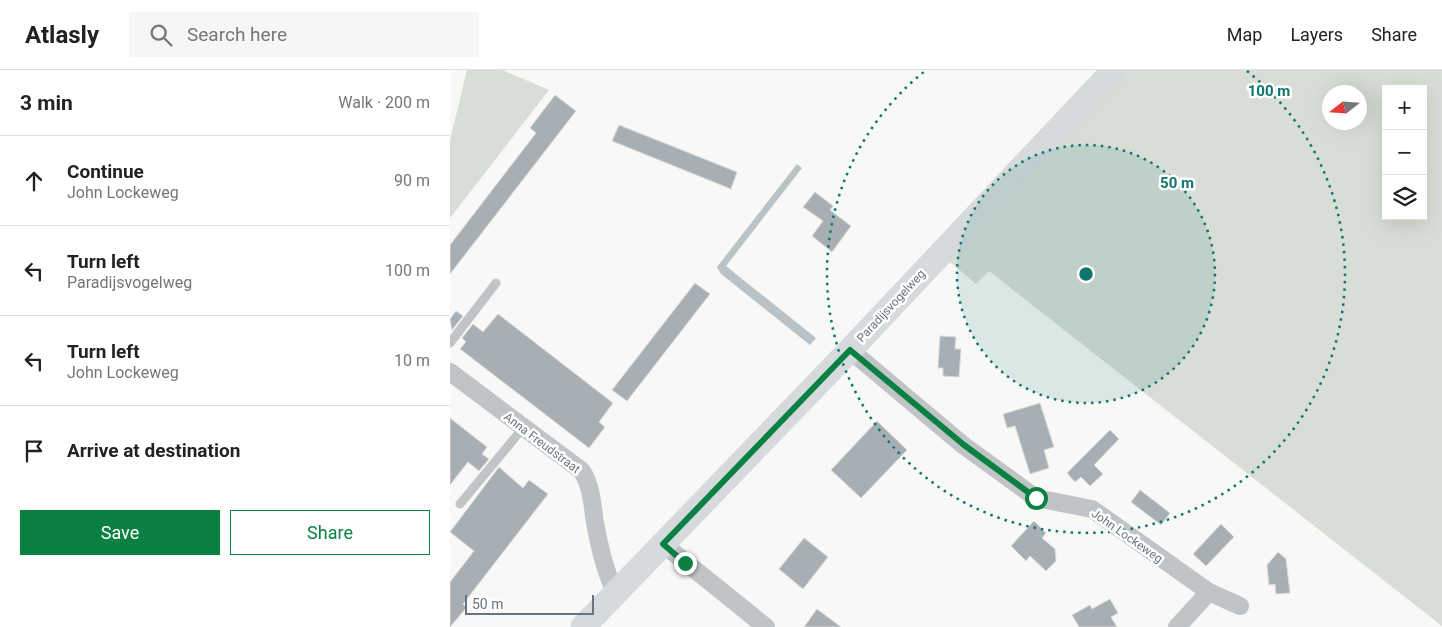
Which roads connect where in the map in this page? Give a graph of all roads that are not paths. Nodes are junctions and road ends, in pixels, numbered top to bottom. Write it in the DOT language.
graph roads {
  1 [pos="1114,70"];
  2 [pos="496,283"];
  3 [pos="450,343"];
  4 [pos="850,350"];
  5 [pos="450,372"];
  6 [pos="523,428"];
  7 [pos="460,504"];
  8 [pos="663,544"];
  9 [pos="1209,592"];
  10 [pos="616,593"];
  11 [pos="1240,606"];
  12 [pos="583,627"];
  13 [pos="766,627"];
  14 [pos="1176,627"];
  1 -- 4 [label="street, Paradijsvogelweg"];
  2 -- 3 [label="lane"];
  4 -- 8 [label="street, Paradijsvogelweg"];
  4 -- 9 [label="street, John Lockeweg"];
  5 -- 6 [label="street, Anna Freudstraat"];
  6 -- 7 [label="lane"];
  6 -- 10 [label="street, Anna Freudstraat"];
  8 -- 10 [label="street, Paradijsvogelweg"];
  8 -- 13 [label="street"];
  9 -- 11 [label="street, John Lockeweg"];
  9 -- 14 [label="street"];
  10 -- 12 [label="street, Paradijsvogelweg"];
}
